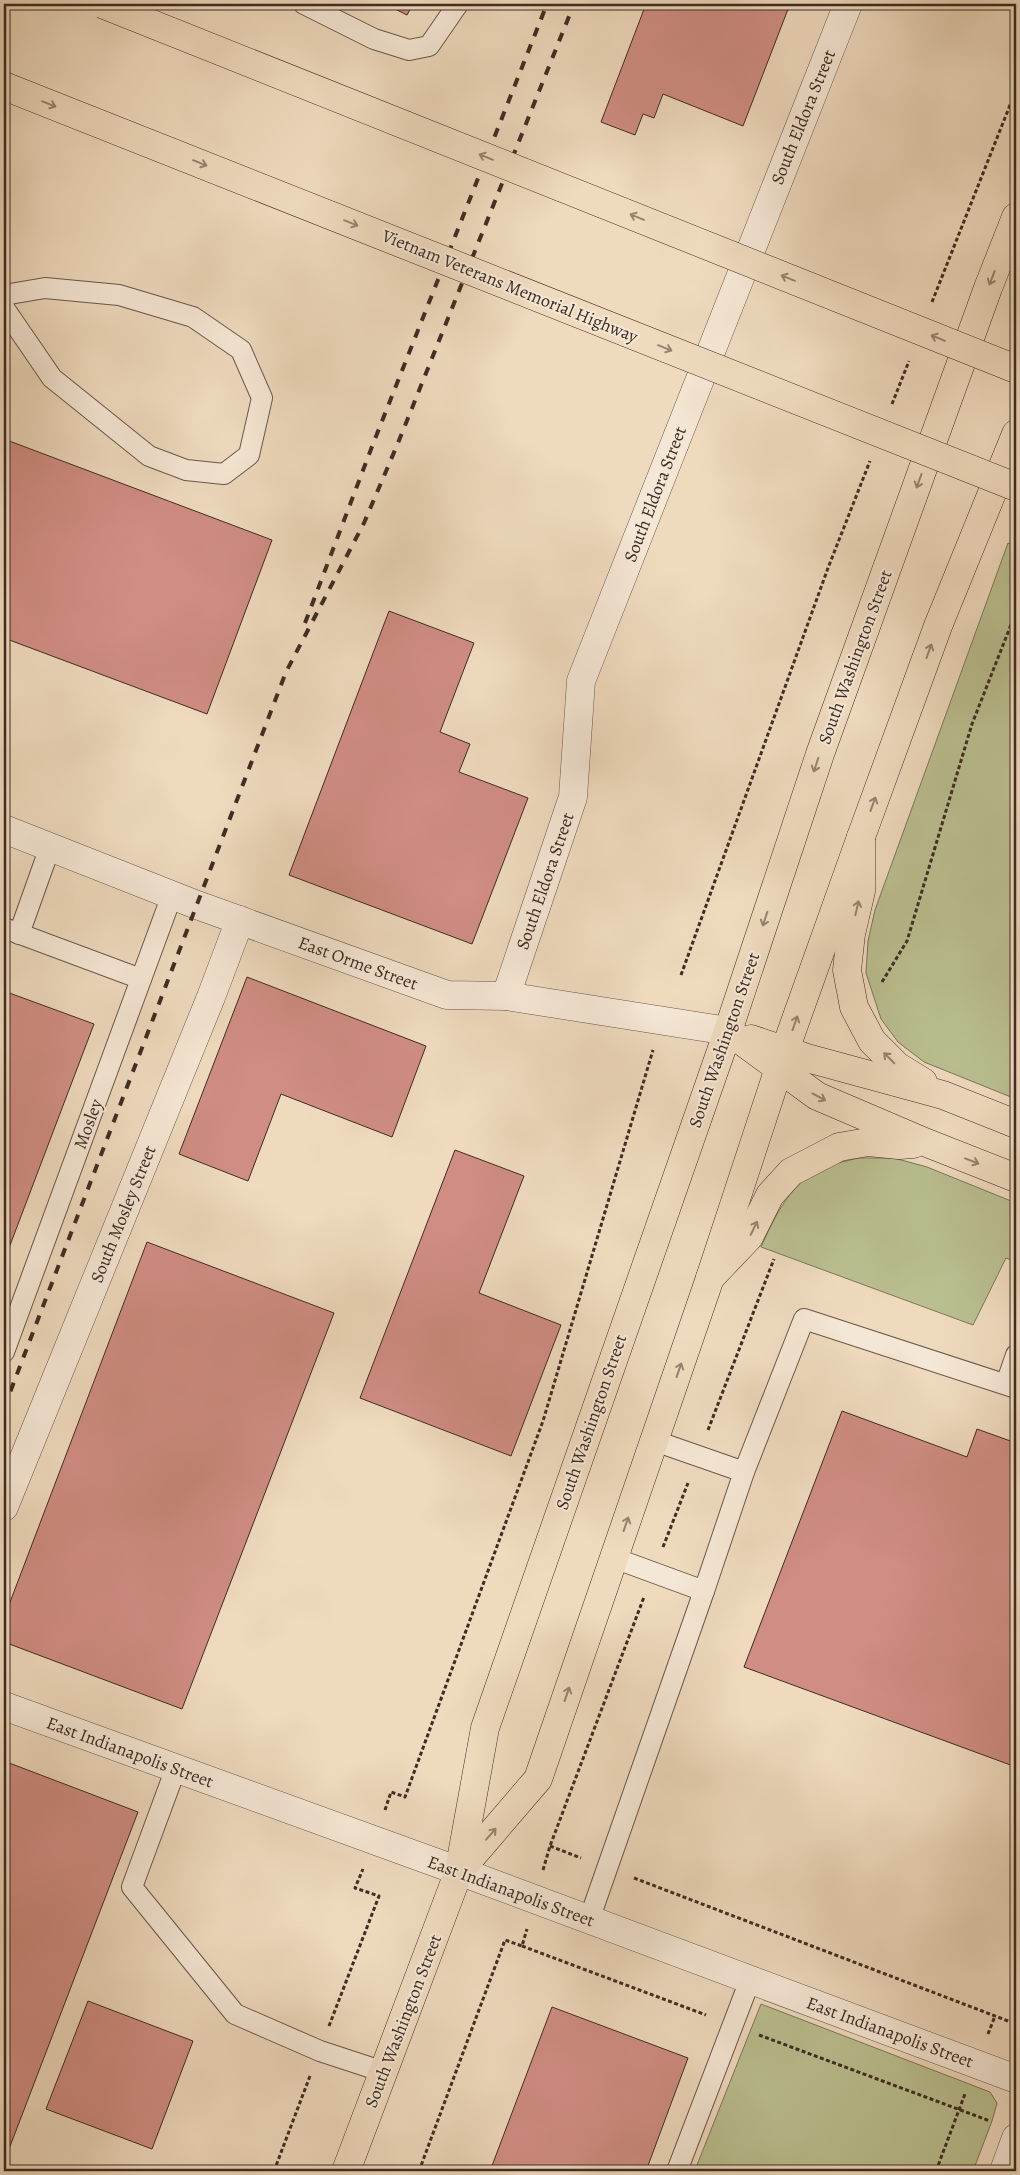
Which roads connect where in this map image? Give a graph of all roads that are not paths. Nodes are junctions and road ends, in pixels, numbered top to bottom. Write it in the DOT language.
graph roads {
  1 [pos="102,4"];
  2 [pos="304,4"];
  3 [pos="458,4"];
  4 [pos="848,4"];
  5 [pos="4,86"];
  6 [pos="1016,217"];
  7 [pos="4,295"];
  8 [pos="4,308"];
  9 [pos="1016,369"];
  10 [pos="1016,434"];
  11 [pos="1016,487"];
  12 [pos="4,829"];
  13 [pos="861,837"];
  14 [pos="50,847"];
  15 [pos="172,895"];
  16 [pos="240,920"];
  17 [pos="12,931"];
  18 [pos="141,979"];
  19 [pos="506,996"];
  20 [pos="728,1031"];
  21 [pos="782,1060"];
  22 [pos="943,1095"];
  23 [pos="1016,1124"];
  24 [pos="927,1144"];
  25 [pos="1016,1178"];
  26 [pos="710,1278"];
  27 [pos="4,1352"];
  28 [pos="1016,1355"];
  29 [pos="1011,1386"];
  30 [pos="654,1441"];
  31 [pos="744,1472"];
  32 [pos="4,1507"];
  33 [pos="614,1558"];
  34 [pos="704,1591"];
  35 [pos="4,1706"];
  36 [pos="176,1768"];
  37 [pos="459,1871"];
  38 [pos="589,1920"];
  39 [pos="750,1980"];
  40 [pos="384,2072"];
  41 [pos="1016,2079"];
  42 [pos="1016,2138"];
  43 [pos="346,2171"];
  44 [pos="677,2171"];
  45 [pos="1004,2171"];
  9 -- 1 [label="main road, one-way, bridge"];
  2 -- 3 [label="lane"];
  4 -- 19 [label="street, South Eldora Street"];
  5 -- 11 [label="main road, Vietnam Veterans Memorial Highway, one-way, bridge"];
  6 -- 20 [label="main road, South Washington Street, one-way"];
  7 -- 8 [label="lane"];
  13 -- 10 [label="main road, South Washington Street, one-way"];
  12 -- 14 [label="street, East Orme Street"];
  21 -- 13 [label="main road, South Washington Street, one-way"];
  22 -- 13 [label="main road, one-way"];
  14 -- 15 [label="street, East Orme Street"];
  14 -- 17 [label="lane"];
  15 -- 16 [label="street, East Orme Street"];
  15 -- 18 [label="lane, Mosley"];
  16 -- 19 [label="street, East Orme Street"];
  16 -- 32 [label="street, South Mosley Street"];
  17 -- 18 [label="lane"];
  18 -- 27 [label="lane, Mosley"];
  19 -- 20 [label="street, East Orme Street"];
  20 -- 21 [label="main road"];
  20 -- 37 [label="main road, South Washington Street"];
  21 -- 22 [label="main road"];
  21 -- 24 [label="main road, one-way"];
  21 -- 26 [label="main road, South Washington Street"];
  22 -- 23 [label="main road"];
  24 -- 25 [label="main road, one-way"];
  26 -- 24 [label="main road, one-way"];
  30 -- 26 [label="main road, South Washington Street, one-way"];
  28 -- 29 [label="lane"];
  29 -- 31 [label="lane"];
  30 -- 31 [label="lane"];
  33 -- 30 [label="main road, South Washington Street, one-way"];
  31 -- 34 [label="lane"];
  33 -- 34 [label="lane"];
  37 -- 33 [label="main road, South Washington Street, one-way"];
  34 -- 38 [label="lane"];
  35 -- 36 [label="street, East Indianapolis Street"];
  36 -- 37 [label="street, East Indianapolis Street"];
  36 -- 40 [label="lane"];
  37 -- 38 [label="street, East Indianapolis Street"];
  37 -- 40 [label="main road, South Washington Street"];
  38 -- 39 [label="street, East Indianapolis Street"];
  39 -- 41 [label="street, East Indianapolis Street"];
  39 -- 44 [label="lane"];
  40 -- 43 [label="main road, South Washington Street"];
  42 -- 45 [label="street"];
}
